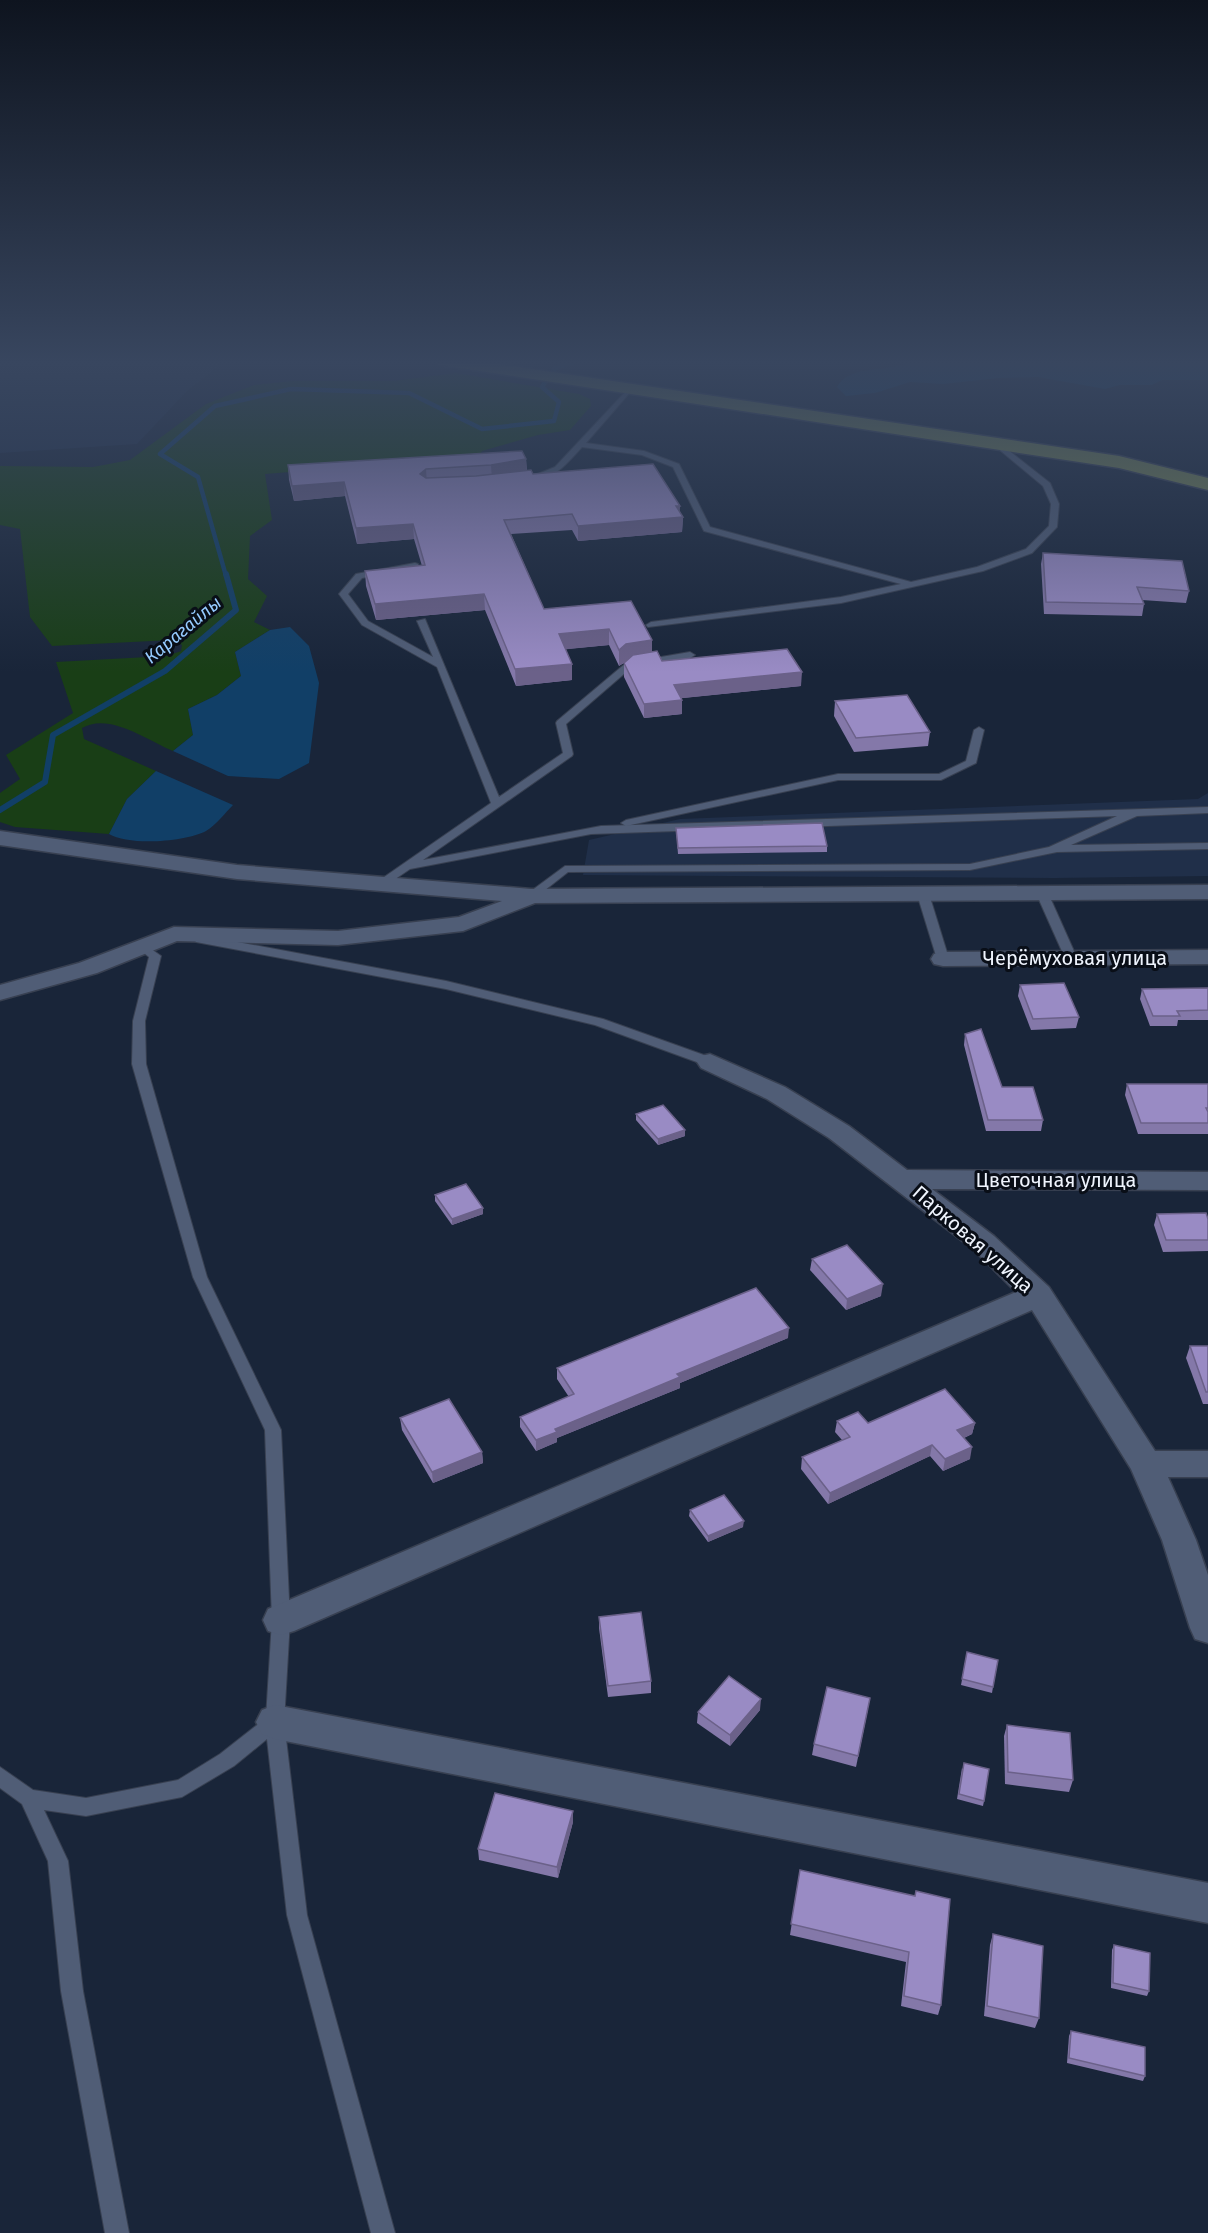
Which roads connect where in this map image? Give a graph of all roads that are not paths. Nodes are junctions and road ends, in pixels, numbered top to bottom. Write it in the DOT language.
graph roads {
  1 [pos="562,464"];
  2 [pos="672,464"];
  3 [pos="1022,464"];
  4 [pos="1128,464"];
  5 [pos="528,479"];
  6 [pos="1208,483"];
  7 [pos="415,566"];
  8 [pos="910,583"];
  9 [pos="422,621"];
  10 [pos="651,625"];
  11 [pos="690,656"];
  12 [pos="441,665"];
  13 [pos="979,730"];
  14 [pos="496,802"];
  15 [pos="1208,810"];
  16 [pos="1136,812"];
  17 [pos="592,831"];
  18 [pos="0,838"];
  19 [pos="1208,846"];
  20 [pos="1052,850"];
  21 [pos="403,867"];
  22 [pos="381,884"];
  23 [pos="1208,892"];
  24 [pos="1042,893"];
  25 [pos="923,894"];
  26 [pos="531,896"];
  27 [pos="174,934"];
  28 [pos="140,945"];
  29 [pos="1208,957"];
  30 [pos="1071,958"];
  31 [pos="943,959"];
  32 [pos="0,993"];
  33 [pos="710,1062"];
  34 [pos="903,1179"];
  35 [pos="1208,1181"];
  36 [pos="1038,1295"];
  37 [pos="1146,1464"];
  38 [pos="1208,1464"];
  39 [pos="281,1620"];
  40 [pos="1208,1628"];
  41 [pos="276,1722"];
  42 [pos="0,1776"];
  43 [pos="30,1798"];
  44 [pos="1208,1903"];
  45 [pos="117,2233"];
  46 [pos="383,2233"];
  1 -- 5 [label="lane"];
  2 -- 8 [label="lane"];
  3 -- 8 [label="lane"];
  4 -- 6 [label="main road"];
  7 -- 12 [label="lane"];
  8 -- 10 [label="lane"];
  9 -- 12 [label="lane"];
  11 -- 14 [label="lane"];
  12 -- 14 [label="lane"];
  13 -- 17 [label="lane"];
  14 -- 21 [label="lane"];
  15 -- 16 [label="lane"];
  16 -- 17 [label="lane"];
  16 -- 20 [label="lane"];
  17 -- 21 [label="lane"];
  18 -- 22 [label="street"];
  19 -- 20 [label="lane"];
  20 -- 26 [label="lane"];
  21 -- 22 [label="lane"];
  22 -- 26 [label="street"];
  23 -- 24 [label="street"];
  24 -- 25 [label="street"];
  24 -- 30 [label="lane"];
  25 -- 26 [label="street"];
  25 -- 31 [label="lane"];
  26 -- 27 [label="street"];
  27 -- 28 [label="street"];
  27 -- 33 [label="lane"];
  28 -- 32 [label="street"];
  28 -- 39 [label="lane"];
  29 -- 30 [label="street, Черёмуховая улица"];
  30 -- 31 [label="street, Черёмуховая улица"];
  33 -- 34 [label="street, Парковая улица"];
  34 -- 35 [label="street, Цветочная улица"];
  34 -- 36 [label="street, Парковая улица"];
  36 -- 37 [label="street, Парковая улица"];
  36 -- 39 [label="street"];
  37 -- 38 [label="street"];
  37 -- 40 [label="street, Парковая улица"];
  39 -- 41 [label="lane"];
  41 -- 43 [label="lane"];
  41 -- 44 [label="street"];
  41 -- 46 [label="lane"];
  42 -- 43 [label="lane"];
  43 -- 45 [label="lane"];
}
